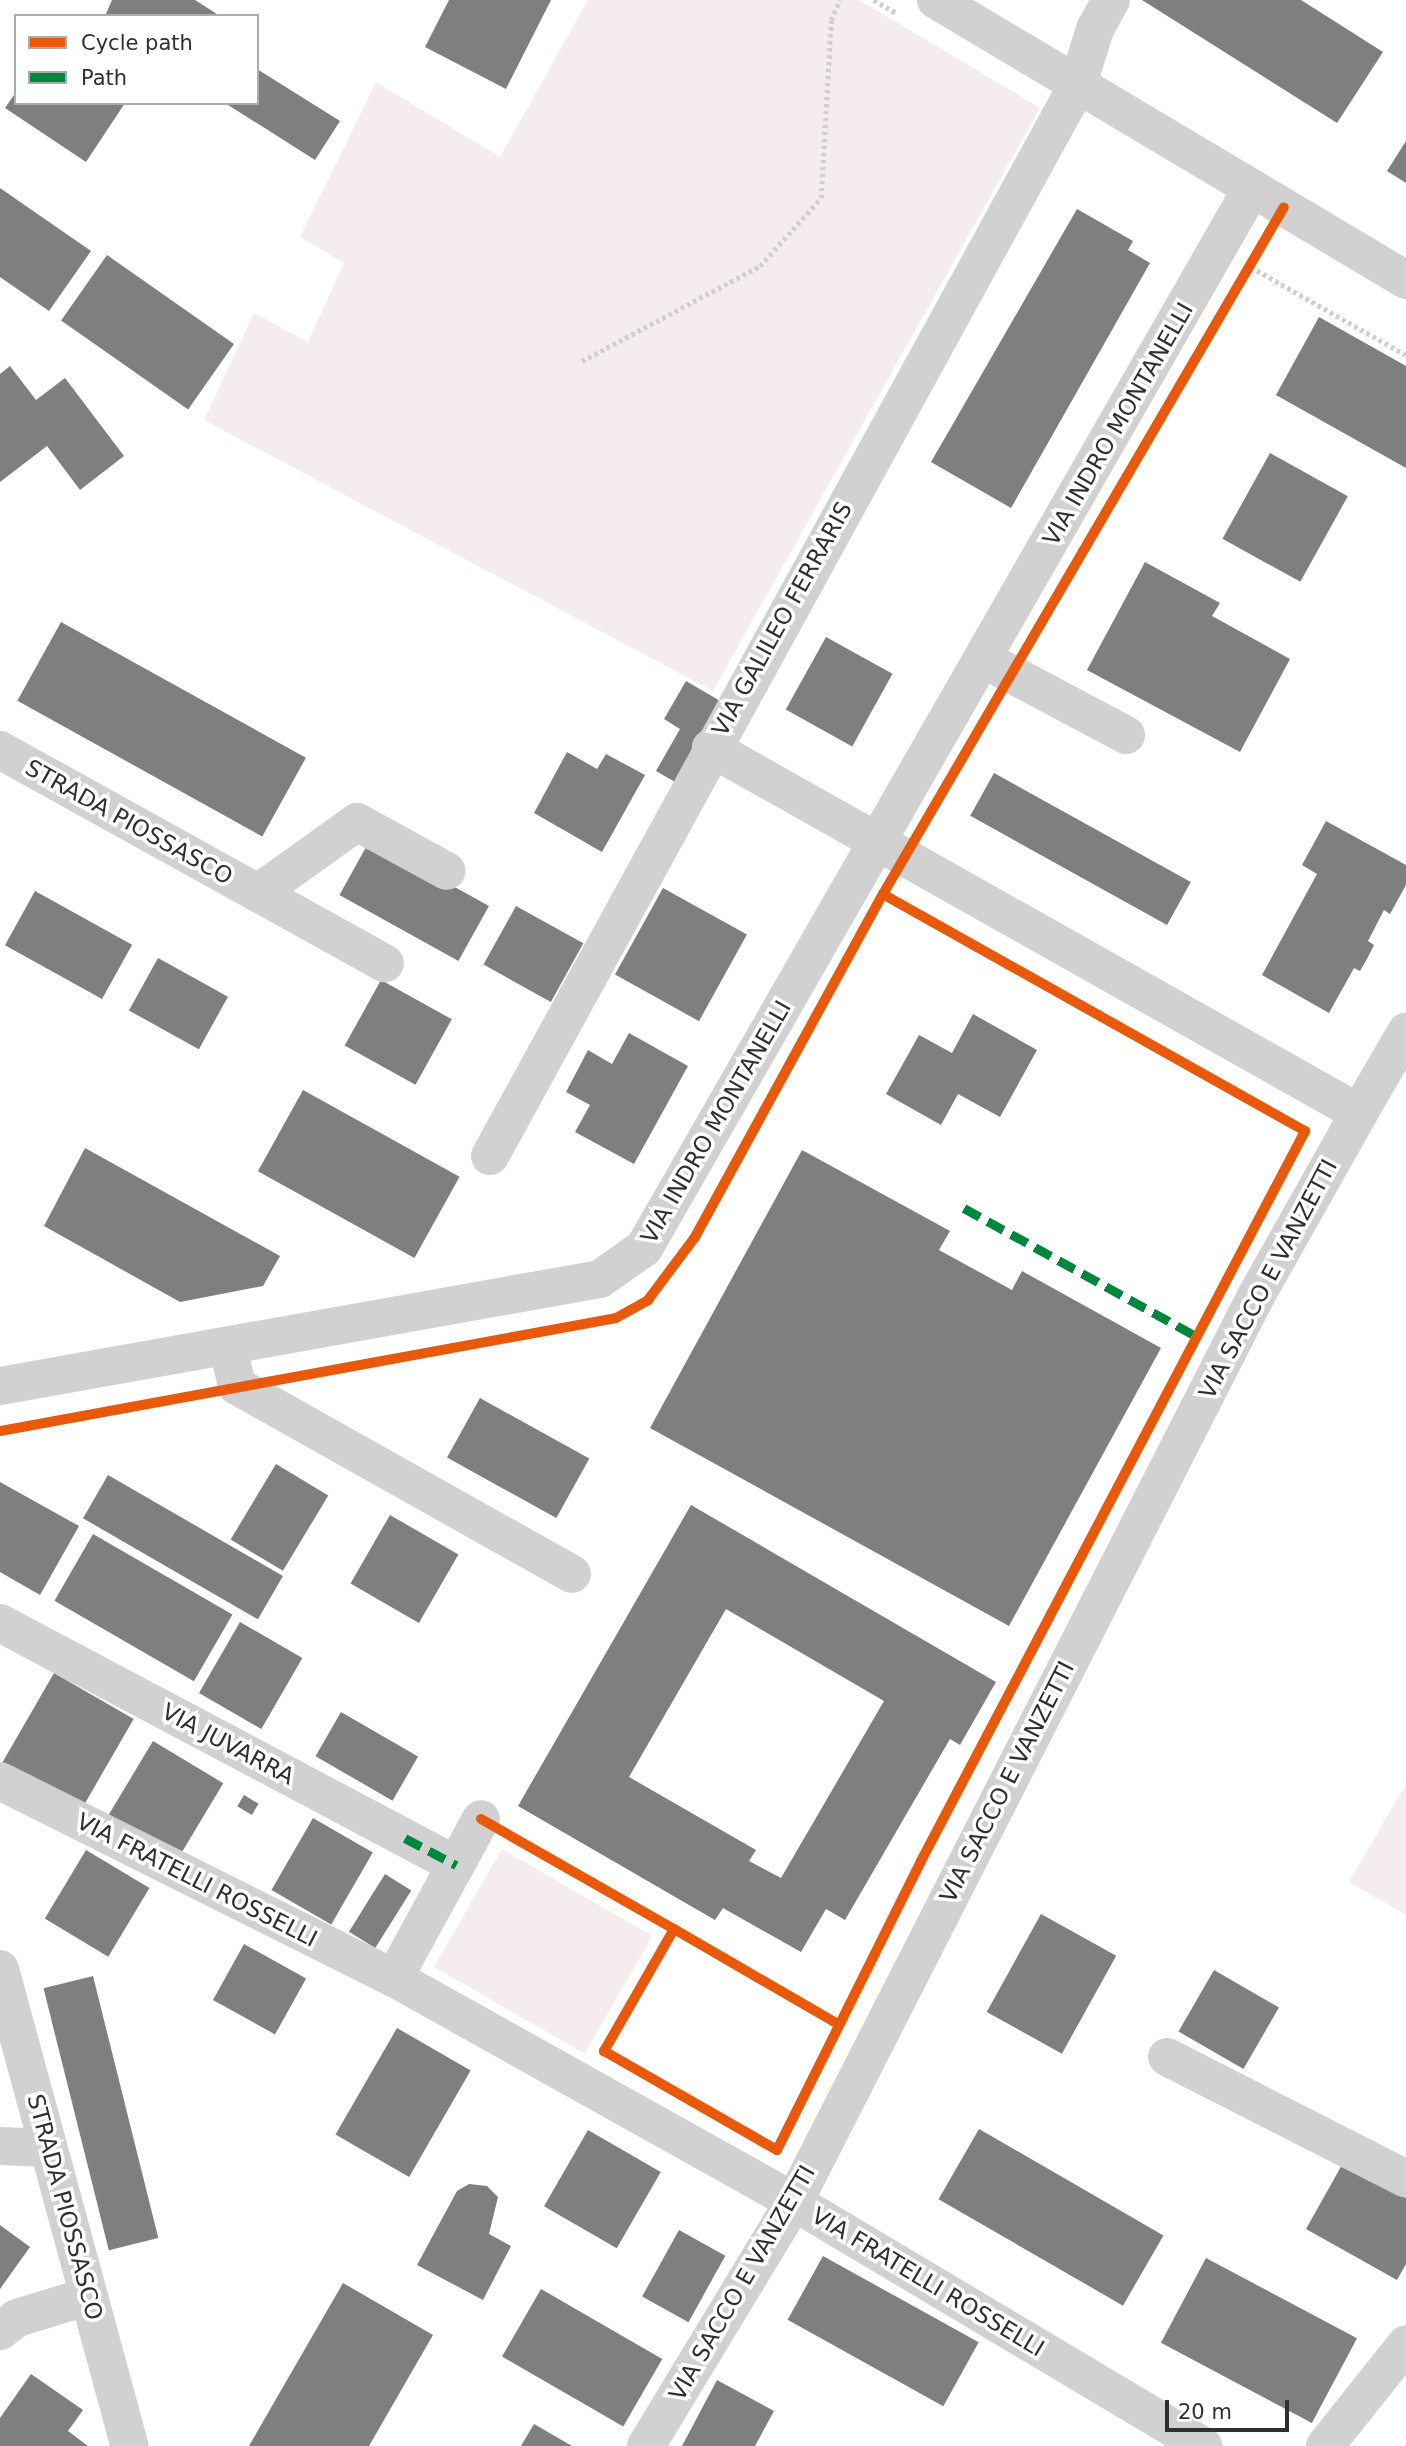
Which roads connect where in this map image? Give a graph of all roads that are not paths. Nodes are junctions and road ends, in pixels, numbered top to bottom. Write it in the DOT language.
graph roads {
  1 [pos="936,0"];
  2 [pos="1111,0"];
  3 [pos="1078,84"];
  4 [pos="1252,188"];
  5 [pos="1406,280"];
  6 [pos="983,659"];
  7 [pos="1126,735"];
  8 [pos="710,748"];
  9 [pos="0,750"];
  10 [pos="879,841"];
  11 [pos="447,871"];
  12 [pos="258,893"];
  13 [pos="385,963"];
  14 [pos="1406,1032"];
  15 [pos="1359,1113"];
  16 [pos="490,1156"];
  17 [pos="228,1347"];
  18 [pos="0,1386"];
  19 [pos="572,1574"];
  20 [pos="0,1623"];
  21 [pos="0,1781"];
  22 [pos="481,1819"];
  23 [pos="456,1865"];
  24 [pos="0,1969"];
  25 [pos="394,1978"];
  26 [pos="1167,2057"];
  27 [pos="0,2146"];
  28 [pos="48,2148"];
  29 [pos="1406,2179"];
  30 [pos="794,2202"];
  31 [pos="89,2296"];
  32 [pos="0,2331"];
  33 [pos="1406,2344"];
  34 [pos="130,2446"];
  35 [pos="646,2446"];
  36 [pos="1204,2446"];
  37 [pos="1325,2446"];
  1 -- 3 [label="street"];
  2 -- 3 [label="street, VIA GALILEO FERRARIS"];
  3 -- 4 [label="street"];
  3 -- 8 [label="street, VIA GALILEO FERRARIS"];
  4 -- 5 [label="street"];
  4 -- 6 [label="street, VIA INDRO MONTANELLI"];
  6 -- 7 [label="street"];
  6 -- 10 [label="street, VIA INDRO MONTANELLI"];
  8 -- 10 [label="street"];
  8 -- 16 [label="street, VIA GALILEO FERRARIS"];
  9 -- 12 [label="street, STRADA PIOSSASCO"];
  10 -- 15 [label="street"];
  10 -- 17 [label="street, VIA INDRO MONTANELLI"];
  11 -- 12 [label="street, STRADA PIOSSASCO"];
  12 -- 13 [label="street, STRADA PIOSSASCO"];
  14 -- 15 [label="street, VIA SACCO E VANZETTI"];
  15 -- 30 [label="street, VIA SACCO E VANZETTI"];
  17 -- 18 [label="street, VIA INDRO MONTANELLI"];
  17 -- 19 [label="street"];
  20 -- 23 [label="street, VIA JUVARRA"];
  21 -- 25 [label="street, VIA FRATELLI ROSSELLI"];
  22 -- 23 [label="street"];
  23 -- 25 [label="street"];
  24 -- 28 [label="street, STRADA PIOSSASCO"];
  25 -- 30 [label="street, VIA FRATELLI ROSSELLI"];
  26 -- 29 [label="street"];
  27 -- 28 [label="street"];
  28 -- 31 [label="street, STRADA PIOSSASCO"];
  30 -- 35 [label="street, VIA SACCO E VANZETTI"];
  30 -- 36 [label="street, VIA FRATELLI ROSSELLI"];
  31 -- 32 [label="street"];
  31 -- 34 [label="street, STRADA PIOSSASCO"];
  33 -- 37 [label="street"];
}
